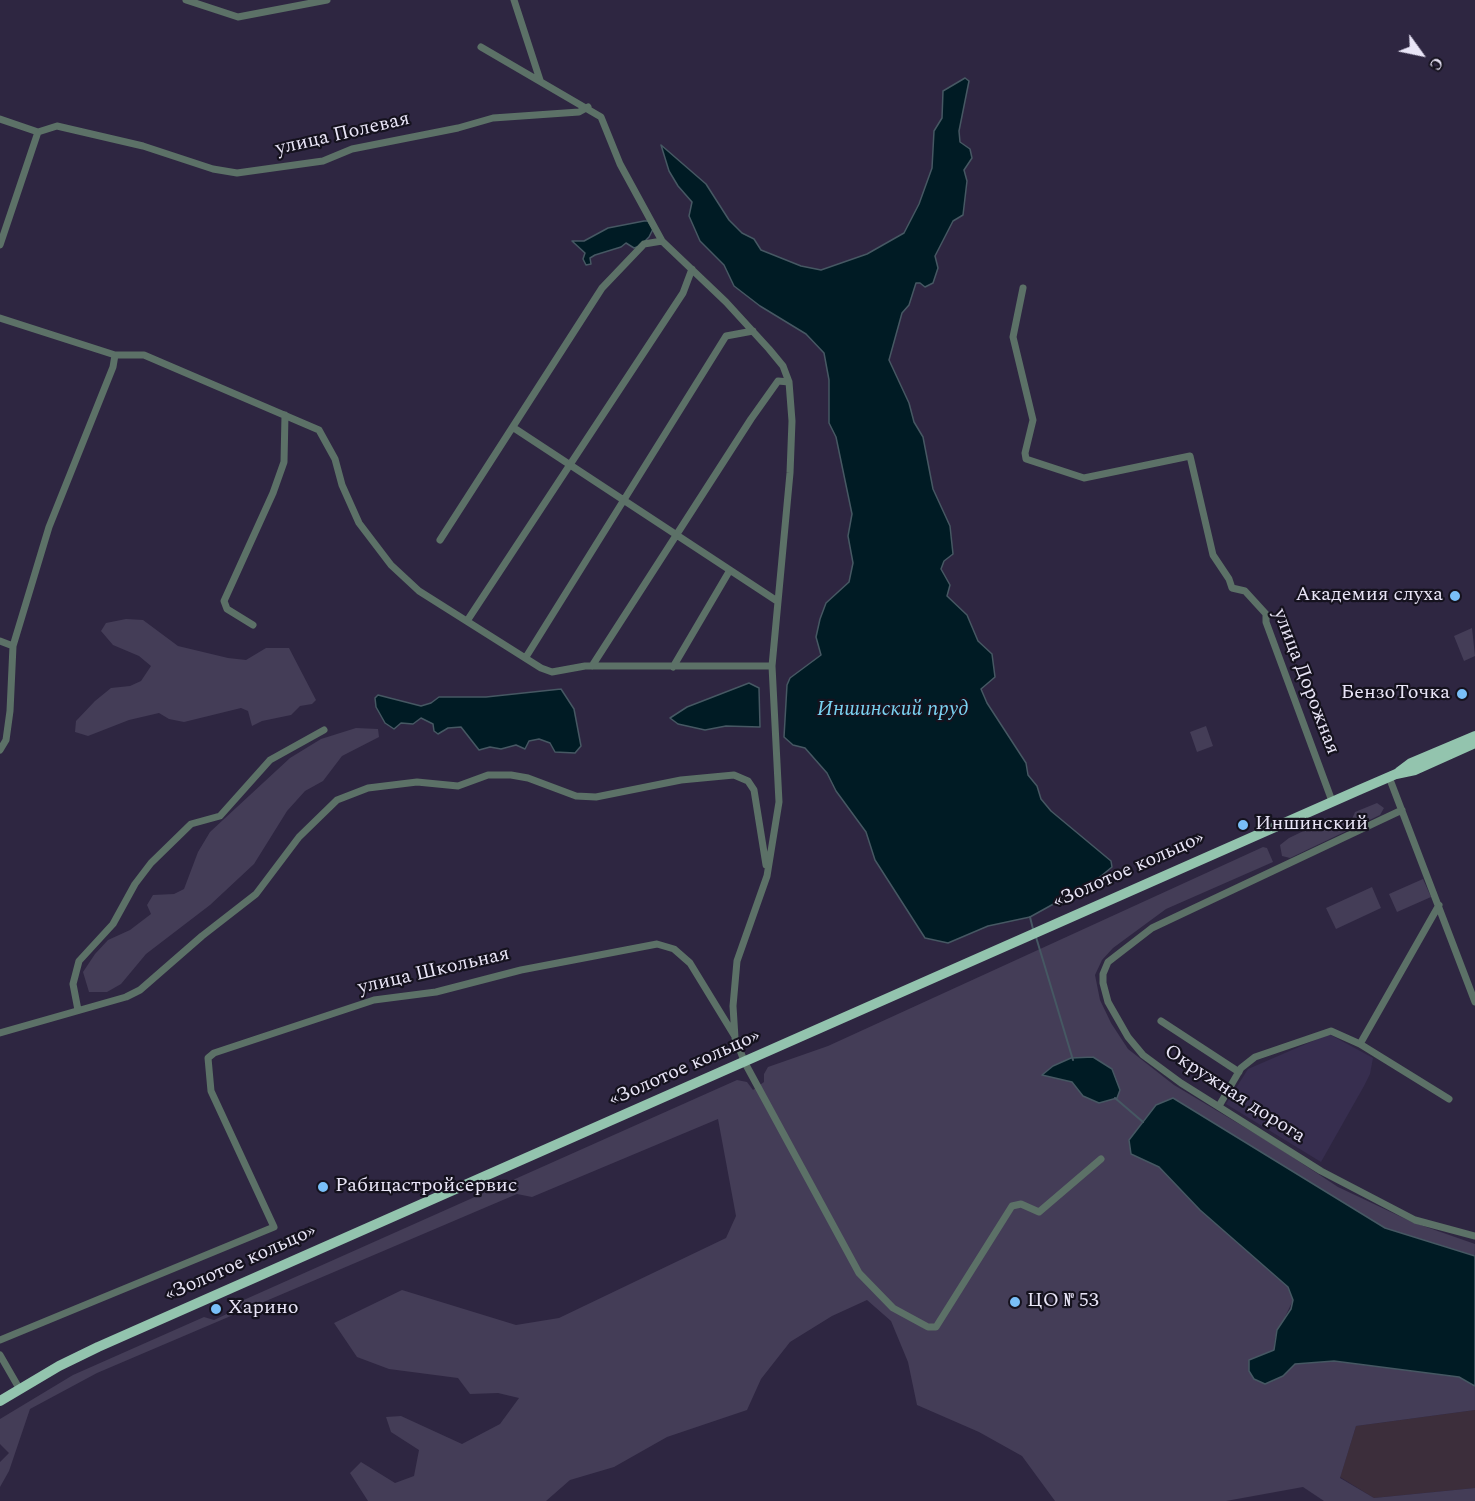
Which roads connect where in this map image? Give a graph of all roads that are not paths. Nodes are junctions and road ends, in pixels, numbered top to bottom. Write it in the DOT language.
graph roads {
  1 [pos="186,0"];
  2 [pos="327,0"];
  3 [pos="514,0"];
  4 [pos="481,47"];
  5 [pos="540,80"];
  6 [pos="588,107"];
  7 [pos="0,119"];
  8 [pos="38,132"];
  9 [pos="662,241"];
  10 [pos="0,245"];
  11 [pos="692,269"];
  12 [pos="1023,288"];
  13 [pos="0,318"];
  14 [pos="753,331"];
  15 [pos="115,355"];
  16 [pos="789,382"];
  17 [pos="285,415"];
  18 [pos="514,428"];
  19 [pos="568,464"];
  20 [pos="622,499"];
  21 [pos="676,535"];
  22 [pos="440,540"];
  23 [pos="730,570"];
  24 [pos="777,601"];
  25 [pos="467,621"];
  26 [pos="253,624"];
  27 [pos="0,641"];
  28 [pos="13,646"];
  29 [pos="526,657"];
  30 [pos="592,666"];
  31 [pos="772,666"];
  32 [pos="673,667"];
  33 [pos="324,730"];
  34 [pos="1475,736"];
  35 [pos="1475,743"];
  36 [pos="0,750"];
  37 [pos="1393,776"];
  38 [pos="1332,801"];
  39 [pos="1402,810"];
  40 [pos="767,876"];
  41 [pos="1439,905"];
  42 [pos="1475,1002"];
  43 [pos="78,1010"];
  44 [pos="1161,1021"];
  45 [pos="0,1033"];
  46 [pos="735,1038"];
  47 [pos="1360,1044"];
  48 [pos="745,1063"];
  49 [pos="1239,1072"];
  50 [pos="1449,1099"];
  51 [pos="1219,1106"];
  52 [pos="1101,1159"];
  53 [pos="1475,1236"];
  54 [pos="0,1340"];
  55 [pos="0,1354"];
  56 [pos="19,1388"];
  57 [pos="0,1401"];
  1 -- 2 [label="street"];
  3 -- 5 [label="street"];
  4 -- 5 [label="street"];
  5 -- 6 [label="street"];
  6 -- 8 [label="street, улица Полевая"];
  6 -- 9 [label="street"];
  7 -- 8 [label="street"];
  8 -- 10 [label="street"];
  9 -- 11 [label="street"];
  9 -- 18 [label="street"];
  11 -- 14 [label="street"];
  11 -- 19 [label="street"];
  12 -- 38 [label="street, улица Дорожная"];
  13 -- 15 [label="street"];
  14 -- 16 [label="street"];
  14 -- 20 [label="street"];
  15 -- 17 [label="street"];
  15 -- 28 [label="street"];
  16 -- 21 [label="street"];
  16 -- 24 [label="street"];
  17 -- 25 [label="street"];
  17 -- 26 [label="street"];
  18 -- 19 [label="street"];
  18 -- 22 [label="street"];
  19 -- 20 [label="street"];
  19 -- 25 [label="street"];
  20 -- 21 [label="street"];
  20 -- 29 [label="street"];
  21 -- 23 [label="street"];
  21 -- 30 [label="street"];
  23 -- 24 [label="street"];
  23 -- 32 [label="street"];
  24 -- 31 [label="street"];
  25 -- 29 [label="street"];
  27 -- 28 [label="street"];
  28 -- 36 [label="street"];
  29 -- 30 [label="street"];
  30 -- 32 [label="street"];
  31 -- 32 [label="street"];
  31 -- 40 [label="street"];
  33 -- 43 [label="street"];
  34 -- 37 [label="highway, «Золотое кольцо»"];
  35 -- 37 [label="highway, «Золотое кольцо»"];
  37 -- 38 [label="highway, «Золотое кольцо»"];
  37 -- 39 [label="street"];
  38 -- 48 [label="highway, «Золотое кольцо»"];
  39 -- 41 [label="street"];
  39 -- 51 [label="street, Окружная дорога"];
  40 -- 43 [label="street"];
  40 -- 46 [label="street"];
  41 -- 42 [label="street"];
  41 -- 47 [label="street"];
  43 -- 45 [label="street"];
  44 -- 49 [label="street"];
  46 -- 48 [label="street"];
  46 -- 54 [label="street, улица Школьная"];
  47 -- 49 [label="street"];
  47 -- 50 [label="street"];
  48 -- 52 [label="street"];
  48 -- 56 [label="highway, «Золотое кольцо»"];
  49 -- 51 [label="street"];
  51 -- 53 [label="street, Окружная дорога"];
  55 -- 56 [label="street"];
  56 -- 57 [label="highway, «Золотое кольцо»"];
}
